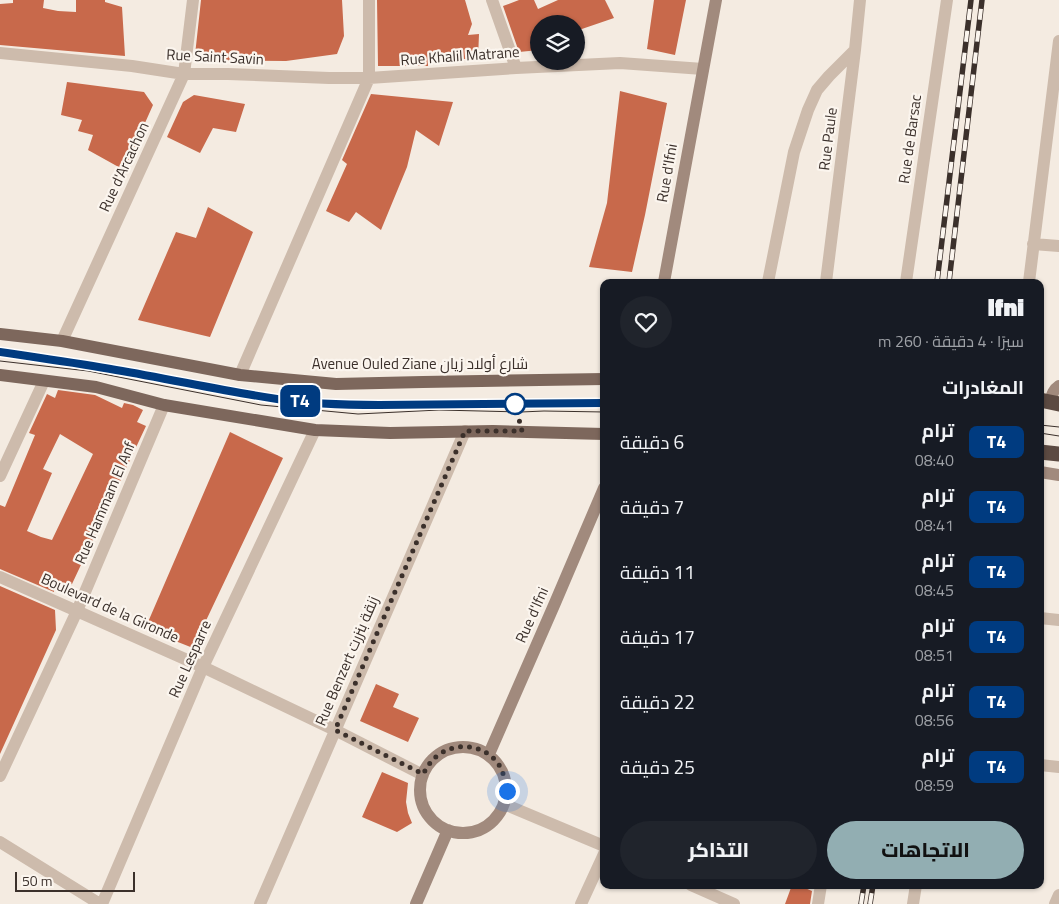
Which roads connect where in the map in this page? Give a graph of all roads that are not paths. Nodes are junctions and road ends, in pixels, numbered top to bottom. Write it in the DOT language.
graph roads {
  1 [pos="193,0"];
  2 [pos="369,0"];
  3 [pos="492,0"];
  4 [pos="716,0"];
  5 [pos="860,0"];
  6 [pos="947,0"];
  7 [pos="1059,41"];
  8 [pos="855,50"];
  9 [pos="1,55"];
  10 [pos="516,68"];
  11 [pos="702,69"];
  12 [pos="184,74"];
  13 [pos="369,78"];
  14 [pos="1033,244"];
  15 [pos="1059,246"];
  16 [pos="665,279"];
  17 [pos="769,279"];
  18 [pos="826,279"];
  19 [pos="906,279"];
  20 [pos="1029,279"];
  21 [pos="0,334"];
  22 [pos="62,340"];
  23 [pos="0,375"];
  24 [pos="240,375"];
  25 [pos="600,379"];
  26 [pos="44,381"];
  27 [pos="1059,386"];
  28 [pos="1050,402"];
  29 [pos="164,405"];
  30 [pos="315,430"];
  31 [pos="465,431"];
  32 [pos="600,434"];
  33 [pos="1044,452"];
  34 [pos="1059,454"];
  35 [pos="1044,472"];
  36 [pos="1059,474"];
  37 [pos="0,476"];
  38 [pos="600,497"];
  39 [pos="0,577"];
  40 [pos="77,611"];
  41 [pos="1044,618"];
  42 [pos="1059,620"];
  43 [pos="203,667"];
  44 [pos="335,730"];
  45 [pos="489,754"];
  46 [pos="1044,765"];
  47 [pos="1059,767"];
  48 [pos="423,774"];
  49 [pos="0,776"];
  50 [pos="504,804"];
  51 [pos="448,830"];
  52 [pos="0,842"];
  53 [pos="600,844"];
  54 [pos="600,863"];
  55 [pos="699,889"];
  56 [pos="820,889"];
  57 [pos="915,889"];
  58 [pos="1059,895"];
  59 [pos="728,903"];
  60 [pos="101,904"];
  61 [pos="260,904"];
  62 [pos="416,904"];
  63 [pos="581,904"];
  64 [pos="818,904"];
  65 [pos="913,904"];
  66 [pos="1055,904"];
  1 -- 12 [label="street, Rue d'Arcachon"];
  2 -- 13 [label="street"];
  3 -- 10 [label="street"];
  4 -- 11 [label="street, Rue d'Ifni"];
  5 -- 8 [label="street, Rue Paule"];
  6 -- 19 [label="street, Rue de Barsac"];
  7 -- 14 [label="street"];
  8 -- 17 [label="street"];
  8 -- 18 [label="street, Rue Paule"];
  9 -- 12 [label="street, Rue Saint Savin"];
  10 -- 11 [label="street, Rue Khalil Matrane"];
  10 -- 13 [label="street, Rue Khalil Matrane"];
  11 -- 16 [label="street, Rue d'Ifni"];
  12 -- 13 [label="street, Rue Saint Savin"];
  12 -- 22 [label="street, Rue d'Arcachon"];
  13 -- 24 [label="street"];
  14 -- 15 [label="street"];
  14 -- 20 [label="street"];
  21 -- 22 [label="main road, Avenue Ouled Ziane شارع أولاد زيان"];
  22 -- 24 [label="main road, Avenue Ouled Ziane شارع أولاد زيان"];
  23 -- 26 [label="main road"];
  24 -- 25 [label="main road, Avenue Ouled Ziane شارع أولاد زيان"];
  26 -- 29 [label="main road"];
  26 -- 37 [label="street"];
  27 -- 28 [label="street"];
  29 -- 30 [label="main road"];
  29 -- 40 [label="street, Rue Hammam El Anf"];
  30 -- 31 [label="main road"];
  30 -- 43 [label="street, Rue Lesparre"];
  31 -- 32 [label="main road"];
  31 -- 44 [label="street, Rue Benzert زنقة بنزرت"];
  33 -- 34 [label="highway"];
  35 -- 36 [label="street"];
  38 -- 45 [label="street, Rue d'Ifni"];
  39 -- 40 [label="street, Boulevard de la Gironde"];
  40 -- 43 [label="street, Boulevard de la Gironde"];
  40 -- 49 [label="street, Rue Hammam El Anf"];
  41 -- 42 [label="street"];
  43 -- 44 [label="street, Boulevard de la Gironde"];
  43 -- 60 [label="street, Rue Lesparre"];
  44 -- 48 [label="street, Boulevard de la Gironde"];
  44 -- 61 [label="street, Rue Benzert زنقة بنزرت"];
  45 -- 48 [label="street"];
  45 -- 50 [label="street"];
  46 -- 47 [label="street"];
  48 -- 51 [label="street"];
  50 -- 51 [label="street"];
  50 -- 53 [label="street"];
  51 -- 62 [label="street"];
  52 -- 60 [label="street"];
  54 -- 63 [label="street"];
  55 -- 59 [label="street"];
  56 -- 64 [label="street"];
  57 -- 65 [label="street"];
  58 -- 66 [label="street"];
}
